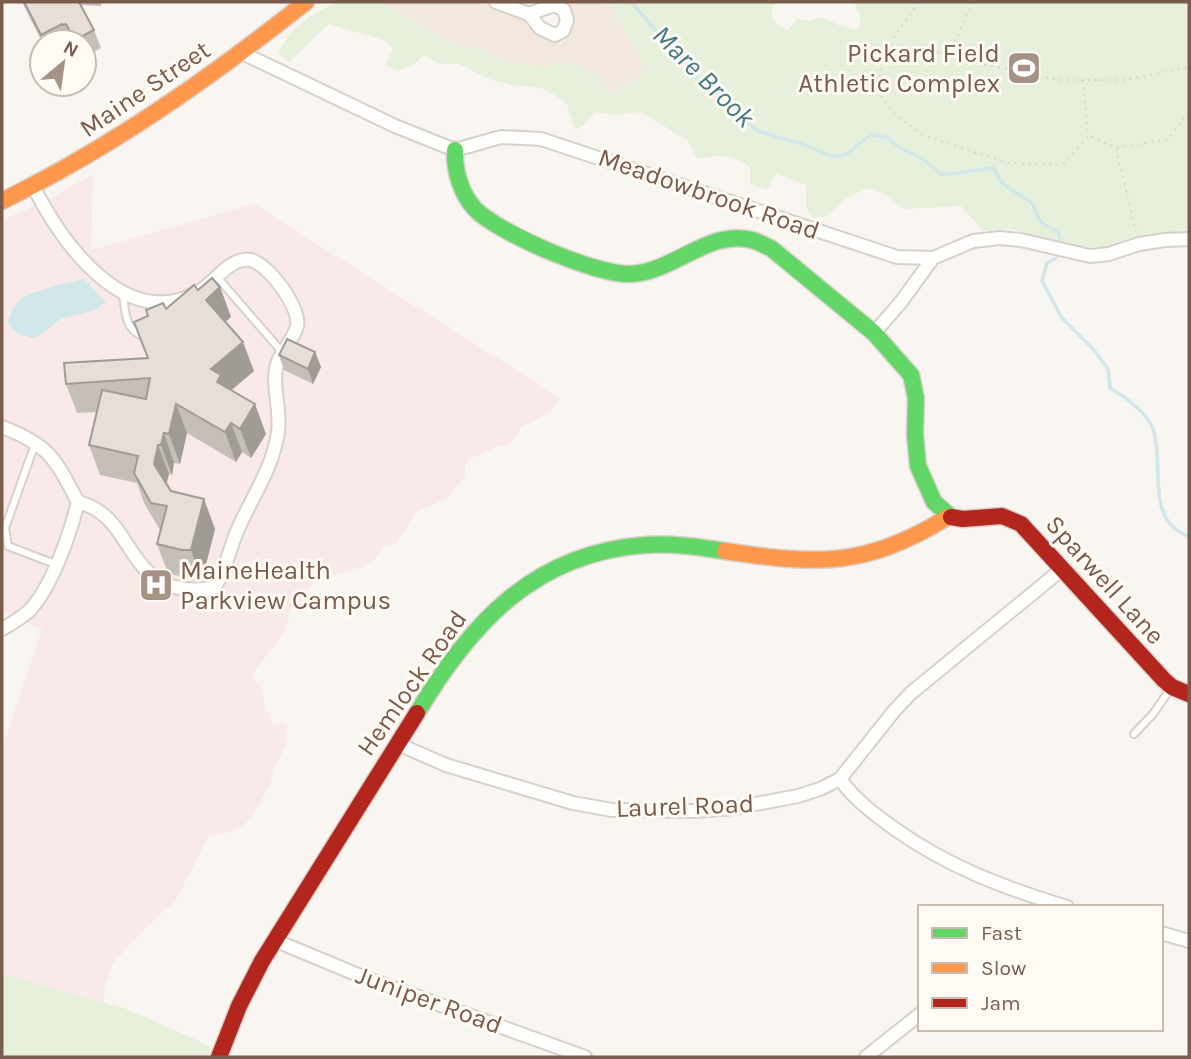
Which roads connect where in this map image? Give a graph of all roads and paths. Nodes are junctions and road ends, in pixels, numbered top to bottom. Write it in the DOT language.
graph roads {
  1 [pos="306,2"];
  2 [pos="496,2"];
  3 [pos="919,2"];
  4 [pos="974,2"];
  5 [pos="529,14"];
  6 [pos="889,44"];
  7 [pos="954,44"];
  8 [pos="242,53"];
  9 [pos="1189,67"];
  10 [pos="1083,79"];
  11 [pos="1189,110"];
  12 [pos="1088,135"];
  13 [pos="1116,148"];
  14 [pos="455,149"];
  15 [pos="33,187"];
  16 [pos="2,200"];
  17 [pos="1189,239"];
  18 [pos="1139,244"];
  19 [pos="933,258"];
  20 [pos="217,277"];
  21 [pos="123,293"];
  22 [pos="874,333"];
  23 [pos="154,335"];
  24 [pos="282,353"];
  25 [pos="2,428"];
  26 [pos="36,442"];
  27 [pos="78,502"];
  28 [pos="948,517"];
  29 [pos="55,564"];
  30 [pos="1062,570"];
  31 [pos="2,629"];
  32 [pos="1172,687"];
  33 [pos="1189,694"];
  34 [pos="1134,734"];
  35 [pos="398,744"];
  36 [pos="839,779"];
  37 [pos="1027,901"];
  38 [pos="1054,905"];
  39 [pos="1163,934"];
  40 [pos="274,940"];
  41 [pos="1189,941"];
  42 [pos="918,1016"];
  43 [pos="219,1057"];
  44 [pos="585,1057"];
  45 [pos="866,1057"];
  1 -- 8 [label="street, Maine Street"];
  2 -- 5 [label="street"];
  3 -- 6 [label="path"];
  4 -- 7 [label="path"];
  6 -- 7 [label="path"];
  6 -- 12 [label="path"];
  7 -- 10 [label="path"];
  8 -- 14 [label="street"];
  8 -- 15 [label="street, Maine Street"];
  9 -- 10 [label="path"];
  10 -- 12 [label="path"];
  11 -- 13 [label="path"];
  12 -- 13 [label="path"];
  13 -- 18 [label="path"];
  14 -- 19 [label="street, Meadowbrook Road"];
  14 -- 22 [label="street"];
  15 -- 16 [label="street, Maine Street"];
  15 -- 21 [label="street"];
  17 -- 18 [label="street, Meadowbrook Road"];
  18 -- 19 [label="street, Meadowbrook Road"];
  19 -- 22 [label="street"];
  20 -- 21 [label="street"];
  20 -- 24 [label="lane"];
  20 -- 24 [label="street"];
  21 -- 23 [label="lane"];
  22 -- 28 [label="street"];
  24 -- 27 [label="street"];
  25 -- 26 [label="street"];
  26 -- 27 [label="street"];
  26 -- 29 [label="lane"];
  27 -- 29 [label="street"];
  28 -- 30 [label="street, Sparwell Lane"];
  28 -- 35 [label="street, Hemlock Road"];
  29 -- 31 [label="street"];
  30 -- 32 [label="street, Sparwell Lane"];
  30 -- 36 [label="street, Laurel Road"];
  32 -- 33 [label="street, Sparwell Lane"];
  32 -- 34 [label="lane"];
  35 -- 36 [label="street, Laurel Road"];
  35 -- 40 [label="street, Hemlock Road"];
  36 -- 37 [label="street"];
  37 -- 38 [label="street"];
  39 -- 41 [label="street"];
  40 -- 43 [label="street, Hemlock Road"];
  40 -- 44 [label="street, Juniper Road"];
  42 -- 45 [label="street"];
}
